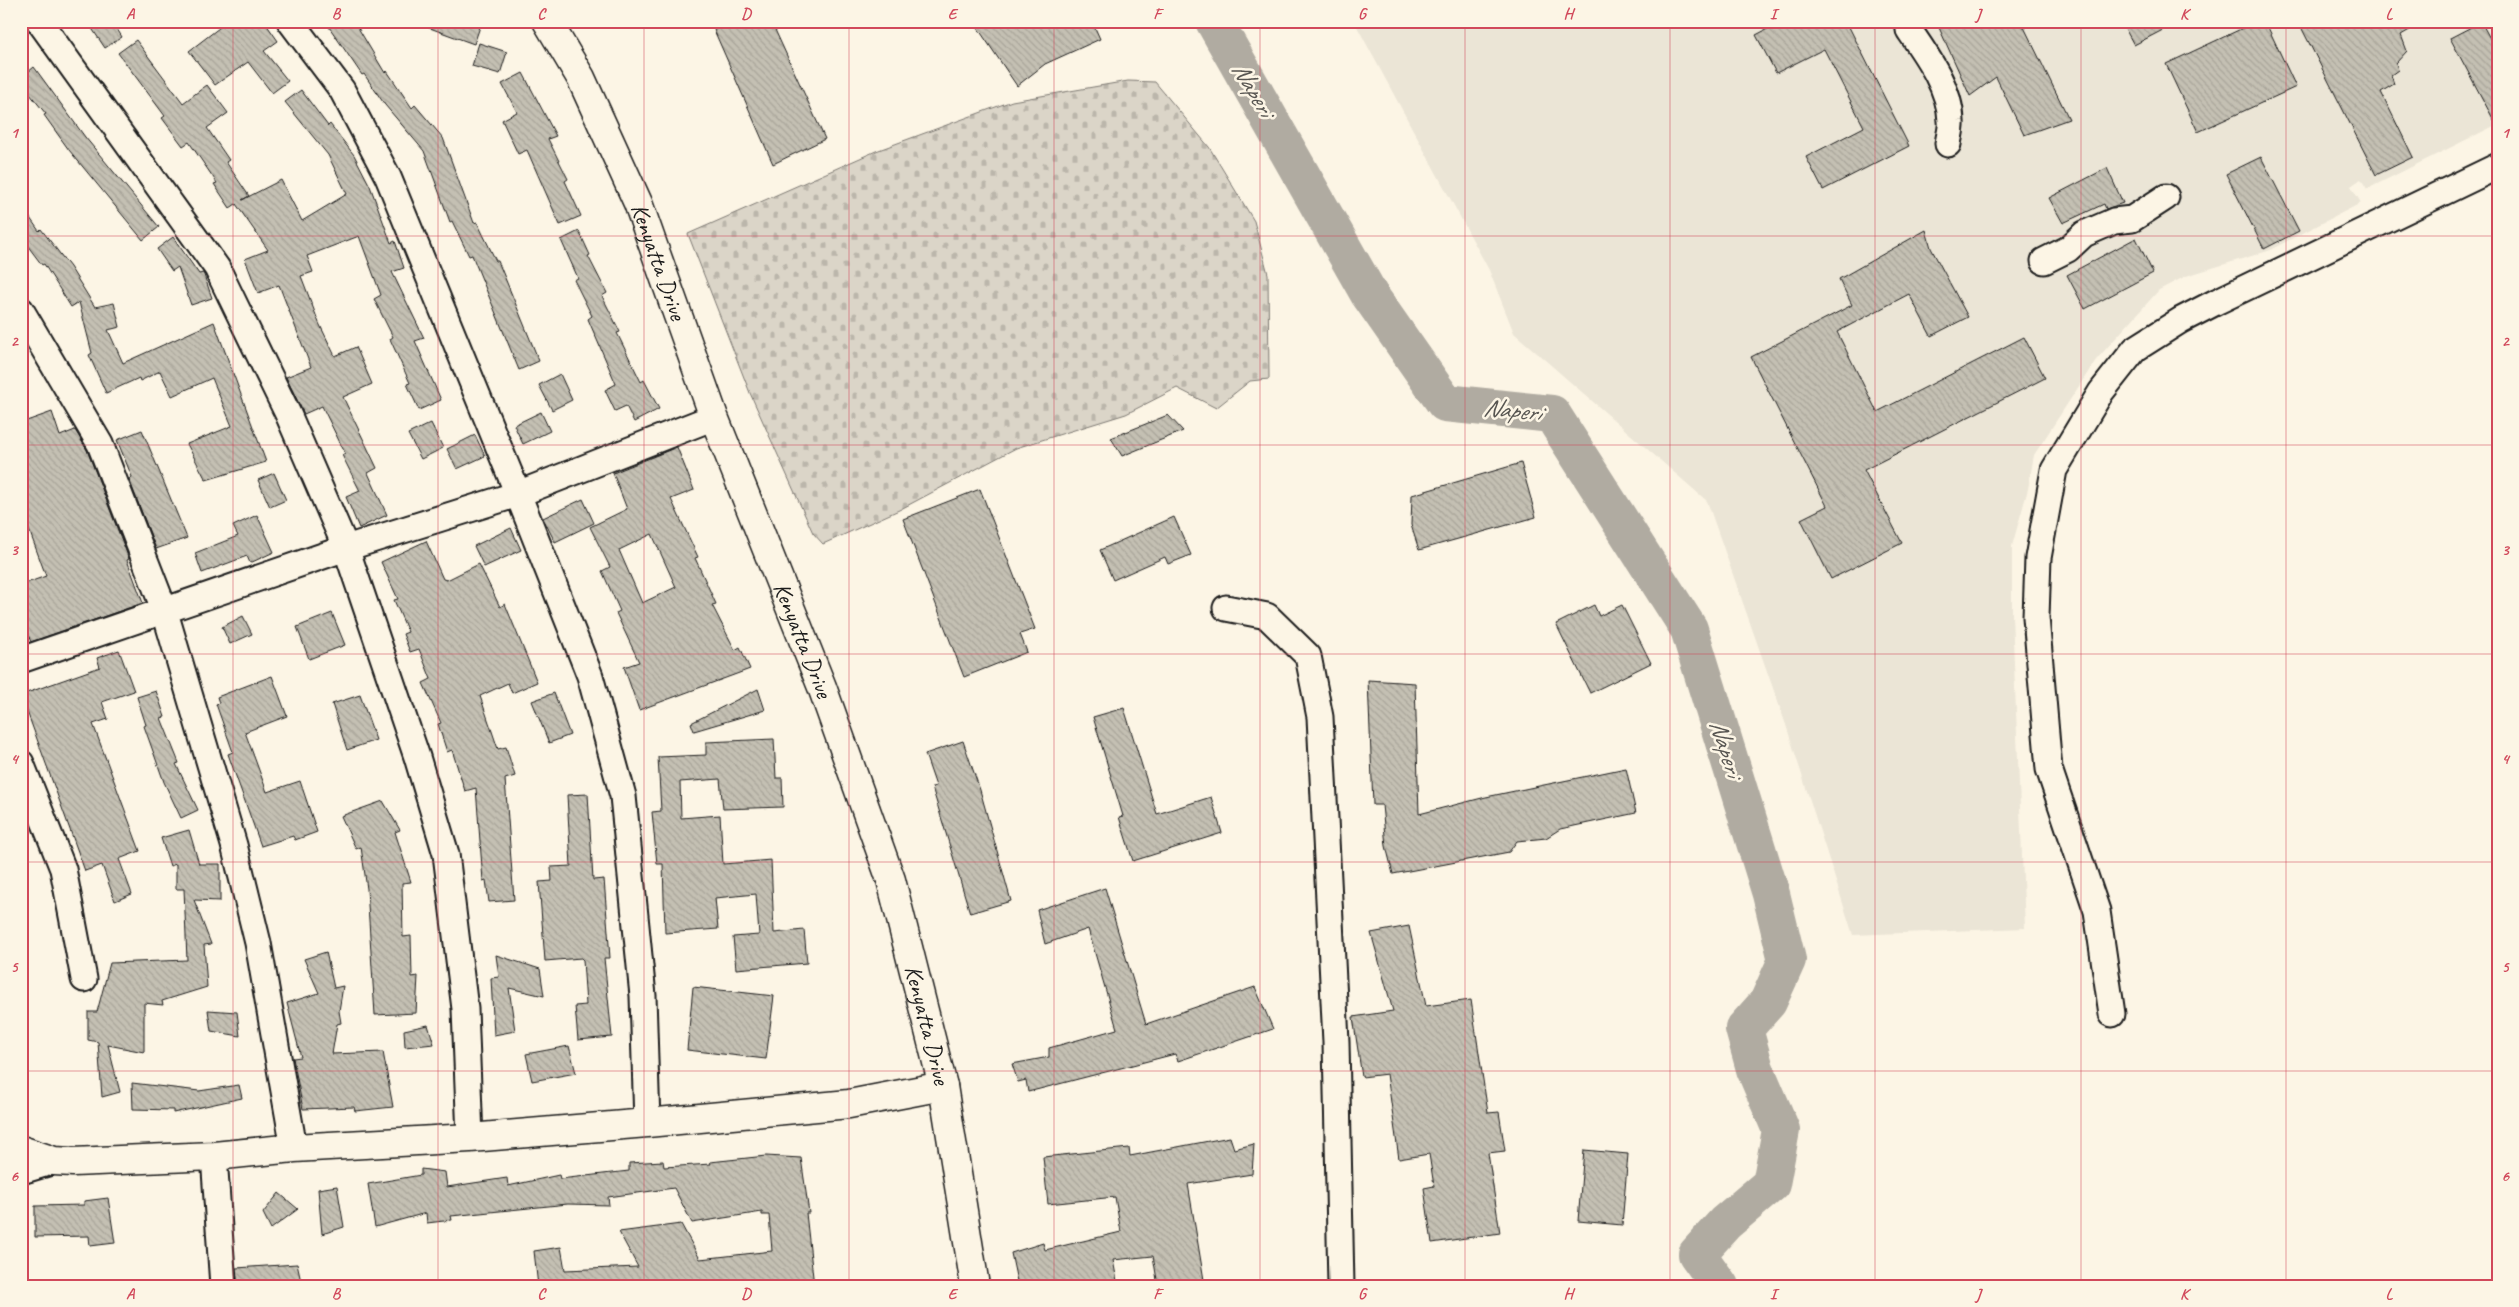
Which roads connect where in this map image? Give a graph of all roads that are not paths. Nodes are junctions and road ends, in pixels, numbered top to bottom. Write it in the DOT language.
graph roads {
  1 [pos="39,21"];
  2 [pos="290,21"];
  3 [pos="547,21"];
  4 [pos="1912,21"];
  5 [pos="1948,144"];
  6 [pos="2498,166"];
  7 [pos="2166,197"];
  8 [pos="2044,262"];
  9 [pos="21,310"];
  10 [pos="714,417"];
  11 [pos="518,494"];
  12 [pos="346,548"];
  13 [pos="1226,608"];
  14 [pos="164,609"];
  15 [pos="22,657"];
  16 [pos="21,763"];
  17 [pos="84,978"];
  18 [pos="2112,1014"];
  19 [pos="944,1086"];
  20 [pos="646,1123"];
  21 [pos="470,1138"];
  22 [pos="294,1148"];
  23 [pos="21,1150"];
  24 [pos="214,1156"];
  25 [pos="54,1161"];
  26 [pos="21,1171"];
  27 [pos="223,1286"];
  28 [pos="975,1286"];
  29 [pos="1341,1286"];
  1 -- 12 [label="street"];
  2 -- 11 [label="street"];
  3 -- 10 [label="main road, Kenyatta Drive"];
  4 -- 5 [label="street"];
  6 -- 18 [label="street"];
  7 -- 8 [label="street"];
  9 -- 14 [label="street"];
  10 -- 11 [label="street"];
  10 -- 19 [label="main road, Kenyatta Drive"];
  11 -- 12 [label="street"];
  11 -- 20 [label="street"];
  12 -- 14 [label="street"];
  12 -- 21 [label="street"];
  13 -- 29 [label="street"];
  14 -- 15 [label="street"];
  14 -- 22 [label="street"];
  16 -- 17 [label="street"];
  19 -- 20 [label="main road"];
  19 -- 28 [label="main road, Kenyatta Drive"];
  20 -- 21 [label="main road"];
  21 -- 22 [label="main road"];
  22 -- 24 [label="main road"];
  23 -- 25 [label="main road"];
  24 -- 25 [label="main road"];
  24 -- 27 [label="street"];
  25 -- 26 [label="street"];
}
